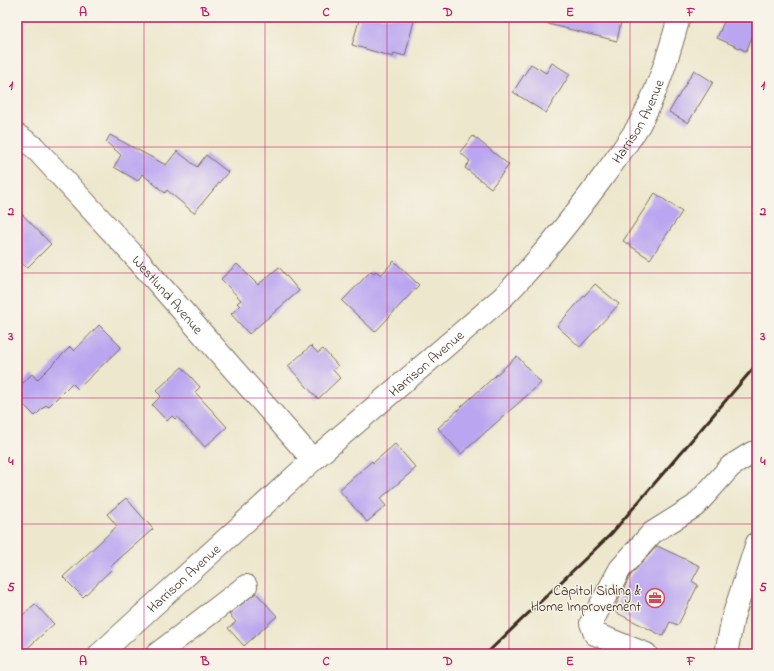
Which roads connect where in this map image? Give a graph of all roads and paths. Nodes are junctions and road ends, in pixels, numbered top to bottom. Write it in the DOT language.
graph roads {
  1 [pos="679,17"];
  2 [pos="17,135"];
  3 [pos="757,456"];
  4 [pos="313,460"];
  5 [pos="757,544"];
  6 [pos="751,580"];
  7 [pos="246,586"];
  8 [pos="100,654"];
  9 [pos="157,654"];
  10 [pos="646,654"];
  11 [pos="726,654"];
  1 -- 4 [label="street, Harrison Avenue"];
  2 -- 4 [label="street, Westlund Avenue"];
  3 -- 10 [label="street"];
  4 -- 8 [label="street, Harrison Avenue"];
  5 -- 6 [label="street"];
  6 -- 11 [label="street"];
  7 -- 9 [label="street"];
}
